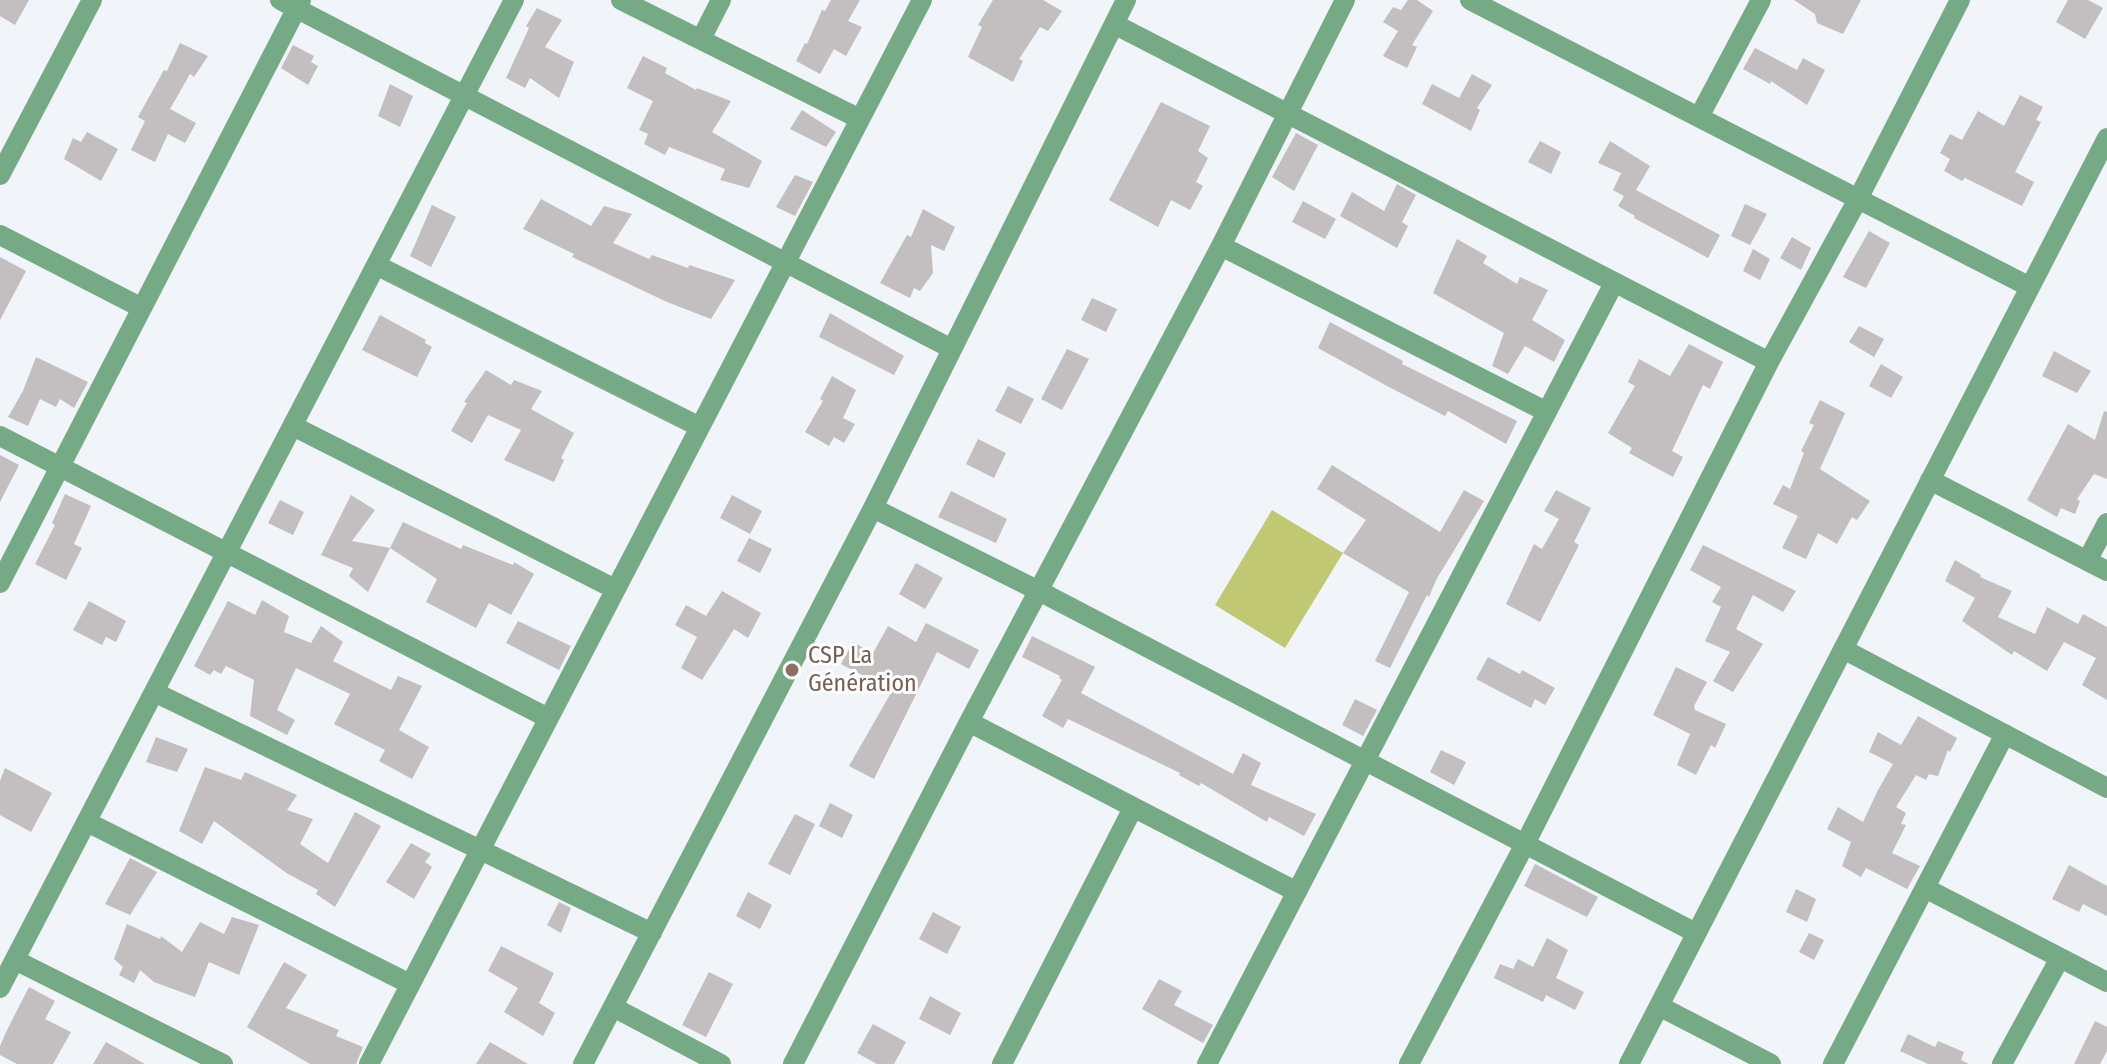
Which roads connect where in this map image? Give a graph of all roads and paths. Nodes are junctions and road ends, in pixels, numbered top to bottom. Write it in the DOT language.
graph roads {
  1 [pos="92,0"];
  2 [pos="514,0"];
  3 [pos="621,0"];
  4 [pos="721,0"];
  5 [pos="922,0"];
  6 [pos="1126,0"];
  7 [pos="1345,0"];
  8 [pos="1470,0"];
  9 [pos="1761,0"];
  10 [pos="1960,0"];
  11 [pos="293,3"];
  12 [pos="1114,24"];
  13 [pos="701,39"];
  14 [pos="464,96"];
  15 [pos="1288,115"];
  16 [pos="1699,117"];
  17 [pos="860,119"];
  18 [pos="2107,138"];
  19 [pos="2102,161"];
  20 [pos="0,175"];
  21 [pos="1858,199"];
  22 [pos="0,235"];
  23 [pos="1221,246"];
  24 [pos="786,262"];
  25 [pos="376,265"];
  26 [pos="1614,283"];
  27 [pos="2030,287"];
  28 [pos="142,308"];
  29 [pos="952,349"];
  30 [pos="1769,362"];
  31 [pos="1547,412"];
  32 [pos="293,426"];
  33 [pos="700,427"];
  34 [pos="0,436"];
  35 [pos="60,467"];
  36 [pos="1930,480"];
  37 [pos="873,508"];
  38 [pos="2107,523"];
  39 [pos="226,553"];
  40 [pos="2087,561"];
  41 [pos="2107,571"];
  42 [pos="0,583"];
  43 [pos="615,589"];
  44 [pos="1039,591"];
  45 [pos="1843,649"];
  46 [pos="154,692"];
  47 [pos="548,718"];
  48 [pos="969,722"];
  49 [pos="2005,734"];
  50 [pos="1365,761"];
  51 [pos="2107,788"];
  52 [pos="1133,808"];
  53 [pos="87,822"];
  54 [pos="1525,844"];
  55 [pos="480,850"];
  56 [pos="1925,888"];
  57 [pos="1297,892"];
  58 [pos="652,933"];
  59 [pos="1696,933"];
  60 [pos="2060,958"];
  61 [pos="15,960"];
  62 [pos="2107,982"];
  63 [pos="410,984"];
  64 [pos="0,988"];
  65 [pos="1659,1006"];
  66 [pos="613,1007"];
  67 [pos="223,1064"];
  68 [pos="369,1064"];
  69 [pos="583,1064"];
  70 [pos="721,1064"];
  71 [pos="793,1064"];
  72 [pos="1002,1064"];
  73 [pos="1207,1064"];
  74 [pos="1409,1064"];
  75 [pos="1629,1064"];
  76 [pos="1771,1064"];
  77 [pos="1833,1064"];
  78 [pos="2002,1064"];
  1 -- 20 [label="street"];
  2 -- 14 [label="street"];
  3 -- 13 [label="street"];
  4 -- 13 [label="street"];
  5 -- 17 [label="street"];
  6 -- 12 [label="street"];
  7 -- 15 [label="street"];
  8 -- 16 [label="street"];
  9 -- 16 [label="street"];
  10 -- 21 [label="street"];
  11 -- 14 [label="street"];
  11 -- 28 [label="street"];
  12 -- 15 [label="street"];
  12 -- 29 [label="street"];
  13 -- 17 [label="street"];
  14 -- 24 [label="street"];
  14 -- 25 [label="street"];
  15 -- 23 [label="street"];
  15 -- 26 [label="street"];
  16 -- 21 [label="street"];
  17 -- 24 [label="street"];
  18 -- 19 [label="street"];
  19 -- 27 [label="street"];
  21 -- 27 [label="street"];
  21 -- 30 [label="street"];
  22 -- 28 [label="street"];
  23 -- 31 [label="street"];
  23 -- 44 [label="street"];
  24 -- 29 [label="street"];
  24 -- 33 [label="street"];
  25 -- 32 [label="street"];
  25 -- 33 [label="street"];
  26 -- 30 [label="street"];
  26 -- 31 [label="street"];
  27 -- 36 [label="street"];
  28 -- 35 [label="street"];
  29 -- 37 [label="street"];
  30 -- 54 [label="street"];
  31 -- 50 [label="street"];
  32 -- 39 [label="street"];
  32 -- 43 [label="street"];
  33 -- 43 [label="street"];
  34 -- 35 [label="street"];
  35 -- 39 [label="street"];
  35 -- 42 [label="street"];
  36 -- 40 [label="street"];
  36 -- 45 [label="street"];
  37 -- 44 [label="street"];
  37 -- 58 [label="street"];
  38 -- 40 [label="street"];
  39 -- 46 [label="street"];
  39 -- 47 [label="street"];
  40 -- 41 [label="street"];
  43 -- 47 [label="street"];
  44 -- 48 [label="street"];
  44 -- 50 [label="street"];
  45 -- 49 [label="street"];
  45 -- 59 [label="street"];
  46 -- 53 [label="street"];
  46 -- 55 [label="street"];
  47 -- 55 [label="street"];
  48 -- 52 [label="street"];
  48 -- 71 [label="street"];
  49 -- 51 [label="street"];
  49 -- 56 [label="street"];
  50 -- 54 [label="street"];
  50 -- 57 [label="street"];
  52 -- 57 [label="street"];
  52 -- 72 [label="street"];
  53 -- 61 [label="street"];
  53 -- 63 [label="street"];
  54 -- 59 [label="street"];
  54 -- 74 [label="street"];
  55 -- 58 [label="street"];
  55 -- 63 [label="street"];
  56 -- 60 [label="street"];
  56 -- 77 [label="street"];
  57 -- 73 [label="street"];
  58 -- 66 [label="street"];
  59 -- 65 [label="street"];
  60 -- 62 [label="street"];
  60 -- 78 [label="street"];
  61 -- 64 [label="street"];
  61 -- 67 [label="street"];
  63 -- 68 [label="street"];
  65 -- 75 [label="street"];
  65 -- 76 [label="street"];
  66 -- 69 [label="street"];
  66 -- 70 [label="street"];
}
